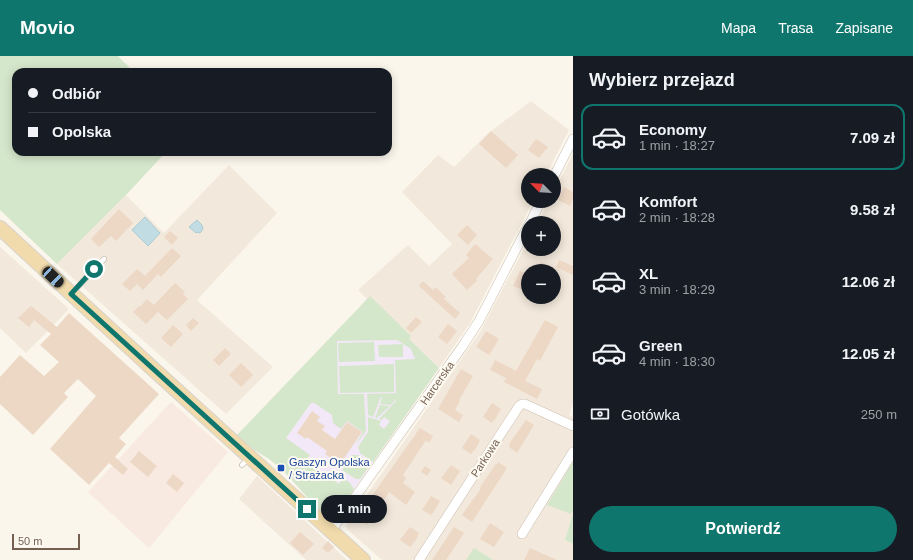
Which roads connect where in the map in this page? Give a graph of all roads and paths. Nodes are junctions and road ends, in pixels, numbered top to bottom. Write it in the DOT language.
graph roads {
  1 [pos="573,139"];
  2 [pos="558,168"];
  3 [pos="0,228"];
  4 [pos="521,240"];
  5 [pos="104,259"];
  6 [pos="71,294"];
  7 [pos="573,426"];
  8 [pos="573,452"];
  9 [pos="332,531"];
  10 [pos="522,534"];
  11 [pos="363,560"];
  12 [pos="419,560"];
  1 -- 2 [label="street"];
  3 -- 6 [label="main road"];
  4 -- 9 [label="street, Harcerska"];
  5 -- 6 [label="lane"];
  6 -- 9 [label="main road"];
  7 -- 12 [label="street, Parkowa"];
  8 -- 10 [label="street"];
  9 -- 11 [label="main road"];
}
